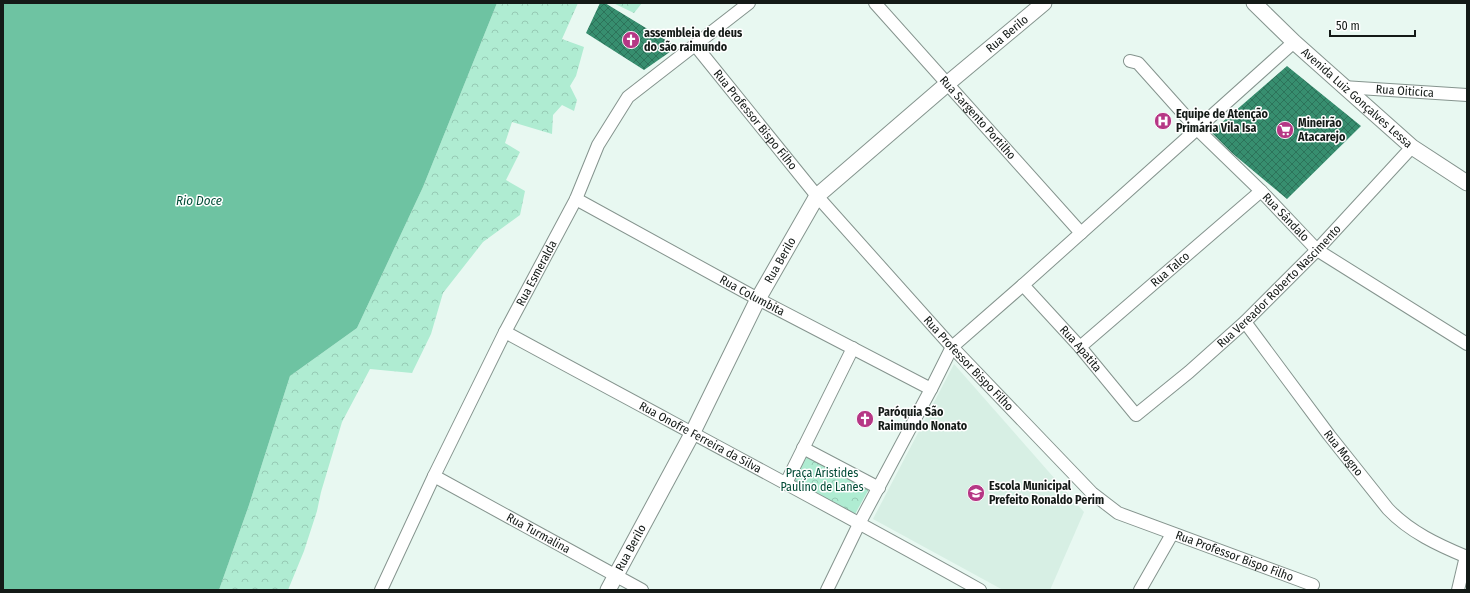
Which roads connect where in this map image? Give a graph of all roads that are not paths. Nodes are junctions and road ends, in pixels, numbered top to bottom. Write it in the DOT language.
graph roads {
  1 [pos="749,3"];
  2 [pos="875,3"];
  3 [pos="1044,3"];
  4 [pos="1254,3"];
  5 [pos="1294,42"];
  6 [pos="695,45"];
  7 [pos="1130,61"];
  8 [pos="947,84"];
  9 [pos="1343,87"];
  10 [pos="1467,94"];
  11 [pos="1197,129"];
  12 [pos="1412,147"];
  13 [pos="1467,183"];
  14 [pos="1261,191"];
  15 [pos="817,196"];
  16 [pos="576,199"];
  17 [pos="1081,233"];
  18 [pos="1317,250"];
  19 [pos="1023,285"];
  20 [pos="758,299"];
  21 [pos="1245,322"];
  22 [pos="505,332"];
  23 [pos="1467,344"];
  24 [pos="952,346"];
  25 [pos="1080,347"];
  26 [pos="853,348"];
  27 [pos="931,389"];
  28 [pos="1136,415"];
  29 [pos="692,434"];
  30 [pos="803,448"];
  31 [pos="434,476"];
  32 [pos="786,483"];
  33 [pos="879,488"];
  34 [pos="860,522"];
  35 [pos="1172,534"];
  36 [pos="1467,556"];
  37 [pos="616,576"];
  38 [pos="1313,585"];
  39 [pos="381,590"];
  40 [pos="608,590"];
  41 [pos="642,590"];
  42 [pos="827,590"];
  43 [pos="980,590"];
  44 [pos="1140,590"];
  45 [pos="1458,590"];
  1 -- 6 [label="street, Rua Esmeralda"];
  2 -- 8 [label="street, Rua Sargento Portilho"];
  3 -- 8 [label="street, Rua Berilo"];
  4 -- 5 [label="street, Avenida Luiz Gonçalves Lessa"];
  5 -- 9 [label="street, Avenida Luiz Gonçalves Lessa"];
  5 -- 11 [label="street"];
  6 -- 15 [label="street, Rua Professor Bispo Filho"];
  6 -- 16 [label="street, Rua Esmeralda"];
  7 -- 11 [label="street, Rua Sândalo"];
  8 -- 15 [label="street, Rua Berilo"];
  8 -- 17 [label="street, Rua Sargento Portilho"];
  9 -- 10 [label="street, Rua Oiticica"];
  9 -- 12 [label="street, Avenida Luiz Gonçalves Lessa"];
  11 -- 14 [label="street, Rua Sândalo"];
  11 -- 17 [label="street"];
  12 -- 13 [label="street, Avenida Luiz Gonçalves Lessa"];
  12 -- 18 [label="street, Rua Vereador Roberto Nascimento"];
  14 -- 18 [label="street, Rua Sândalo"];
  14 -- 25 [label="street, Rua Talco"];
  15 -- 20 [label="street, Rua Berilo"];
  15 -- 24 [label="street, Rua Professor Bispo Filho"];
  16 -- 20 [label="street, Rua Columbita"];
  16 -- 22 [label="street, Rua Esmeralda"];
  17 -- 19 [label="street"];
  18 -- 21 [label="street, Rua Vereador Roberto Nascimento"];
  18 -- 23 [label="street, Rua Sândalo"];
  19 -- 24 [label="street"];
  19 -- 25 [label="street, Rua Apatita"];
  20 -- 26 [label="street, Rua Columbita"];
  20 -- 29 [label="street, Rua Berilo"];
  21 -- 28 [label="street, Rua Vereador Roberto Nascimento"];
  21 -- 36 [label="street, Rua Mogno"];
  22 -- 29 [label="street, Rua Onofre Ferreira da Silva"];
  22 -- 31 [label="street, Rua Esmeralda"];
  24 -- 27 [label="street"];
  24 -- 35 [label="street, Rua Professor Bispo Filho"];
  25 -- 28 [label="street, Rua Apatita"];
  26 -- 27 [label="street, Rua Columbita"];
  26 -- 30 [label="street"];
  27 -- 33 [label="street"];
  29 -- 32 [label="street, Rua Onofre Ferreira da Silva"];
  29 -- 37 [label="street, Rua Berilo"];
  30 -- 32 [label="street"];
  30 -- 33 [label="street"];
  31 -- 37 [label="street, Rua Turmalina"];
  31 -- 39 [label="street, Rua Esmeralda"];
  32 -- 34 [label="street, Rua Onofre Ferreira da Silva"];
  33 -- 34 [label="street"];
  34 -- 42 [label="street"];
  34 -- 43 [label="street, Rua Onofre Ferreira da Silva"];
  35 -- 38 [label="street, Rua Professor Bispo Filho"];
  35 -- 44 [label="street"];
  36 -- 45 [label="street"];
  37 -- 40 [label="street, Rua Berilo"];
  37 -- 41 [label="street, Rua Turmalina"];
}
